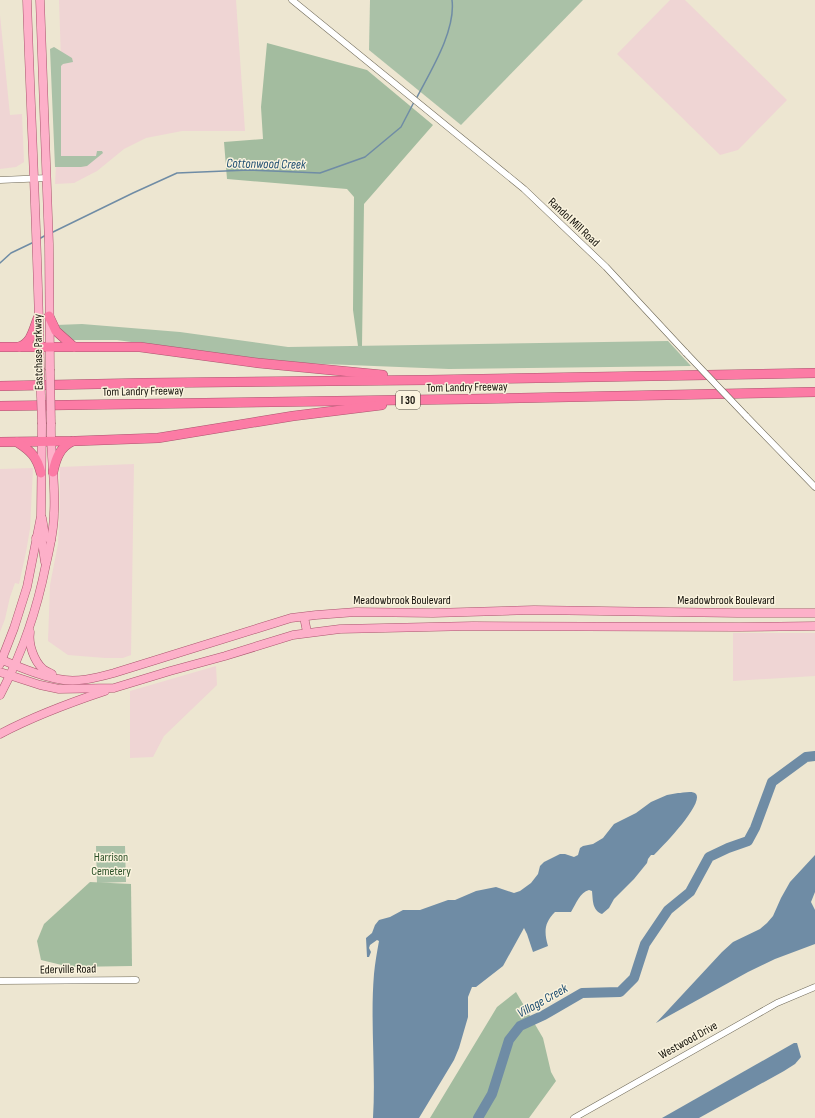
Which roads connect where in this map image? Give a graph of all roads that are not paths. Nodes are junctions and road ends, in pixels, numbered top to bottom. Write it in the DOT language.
graph roads {
  1 [pos="27,0"];
  2 [pos="40,0"];
  3 [pos="292,0"];
  4 [pos="41,41"];
  5 [pos="28,42"];
  6 [pos="47,178"];
  7 [pos="35,179"];
  8 [pos="0,180"];
  9 [pos="49,316"];
  10 [pos="38,318"];
  11 [pos="0,347"];
  12 [pos="18,347"];
  13 [pos="40,347"];
  14 [pos="50,347"];
  15 [pos="74,347"];
  16 [pos="815,373"];
  17 [pos="428,380"];
  18 [pos="0,386"];
  19 [pos="815,392"];
  20 [pos="427,399"];
  21 [pos="0,406"];
  22 [pos="74,441"];
  23 [pos="0,442"];
  24 [pos="17,442"];
  25 [pos="46,442"];
  26 [pos="53,472"];
  27 [pos="41,473"];
  28 [pos="815,487"];
  29 [pos="41,516"];
  30 [pos="36,538"];
  31 [pos="51,540"];
  32 [pos="46,565"];
  33 [pos="621,611"];
  34 [pos="472,612"];
  35 [pos="815,613"];
  36 [pos="304,617"];
  37 [pos="32,620"];
  38 [pos="473,626"];
  39 [pos="619,626"];
  40 [pos="815,626"];
  41 [pos="307,632"];
  42 [pos="1,662"];
  43 [pos="15,664"];
  44 [pos="0,672"];
  45 [pos="10,676"];
  46 [pos="63,680"];
  47 [pos="114,688"];
  48 [pos="0,696"];
  49 [pos="0,734"];
  50 [pos="136,980"];
  51 [pos="0,981"];
  52 [pos="815,987"];
  53 [pos="574,1118"];
  1 -- 5 [label="main road, Eastchase Parkway"];
  2 -- 4 [label="main road, Eastchase Parkway"];
  3 -- 28 [label="street, Randol Mill Road, bridge"];
  4 -- 5 [label="main road"];
  4 -- 6 [label="main road, Eastchase Parkway"];
  5 -- 7 [label="main road, Eastchase Parkway"];
  6 -- 7 [label="street"];
  6 -- 9 [label="main road, Eastchase Parkway"];
  7 -- 8 [label="street"];
  7 -- 10 [label="main road, Eastchase Parkway"];
  9 -- 14 [label="main road, Eastchase Parkway"];
  9 -- 15 [label="highway"];
  10 -- 12 [label="highway"];
  10 -- 13 [label="main road, Eastchase Parkway"];
  11 -- 12 [label="highway"];
  12 -- 13 [label="highway"];
  13 -- 14 [label="highway"];
  13 -- 25 [label="main road, Eastchase Parkway, bridge"];
  14 -- 15 [label="highway"];
  14 -- 25 [label="main road, Eastchase Parkway, bridge"];
  15 -- 17 [label="highway"];
  16 -- 17 [label="highway, Tom Landry Freeway / I 30"];
  17 -- 18 [label="highway, Tom Landry Freeway / I 30"];
  19 -- 20 [label="highway, Tom Landry Freeway / I 30"];
  20 -- 21 [label="highway, Tom Landry Freeway / I 30"];
  20 -- 22 [label="highway"];
  22 -- 25 [label="highway"];
  22 -- 26 [label="highway"];
  23 -- 24 [label="highway"];
  24 -- 25 [label="highway"];
  24 -- 27 [label="highway"];
  25 -- 26 [label="main road, Eastchase Parkway"];
  25 -- 27 [label="main road, Eastchase Parkway"];
  26 -- 31 [label="main road, Eastchase Parkway"];
  27 -- 29 [label="main road, Eastchase Parkway"];
  29 -- 30 [label="main road, Eastchase Parkway"];
  29 -- 31 [label="main road"];
  30 -- 32 [label="main road"];
  30 -- 42 [label="main road, Eastchase Parkway"];
  31 -- 32 [label="main road, Eastchase Parkway"];
  32 -- 37 [label="main road, Eastchase Parkway"];
  33 -- 34 [label="main road, Meadowbrook Boulevard"];
  33 -- 35 [label="main road, Meadowbrook Boulevard"];
  33 -- 39 [label="main road"];
  34 -- 36 [label="main road, Meadowbrook Boulevard"];
  34 -- 38 [label="main road"];
  36 -- 41 [label="main road"];
  36 -- 46 [label="main road, Meadowbrook Boulevard"];
  37 -- 43 [label="main road, Eastchase Parkway"];
  37 -- 46 [label="main road"];
  38 -- 39 [label="main road"];
  38 -- 41 [label="main road"];
  39 -- 40 [label="main road"];
  41 -- 47 [label="main road"];
  42 -- 43 [label="main road, Meadowbrook Boulevard"];
  43 -- 45 [label="main road, Eastchase Parkway"];
  43 -- 46 [label="main road, Meadowbrook Boulevard"];
  44 -- 45 [label="main road"];
  45 -- 47 [label="main road"];
  45 -- 48 [label="main road, Eastchase Parkway"];
  47 -- 49 [label="main road"];
  50 -- 51 [label="street, Ederville Road"];
  52 -- 53 [label="street, Westwood Drive"];
}
